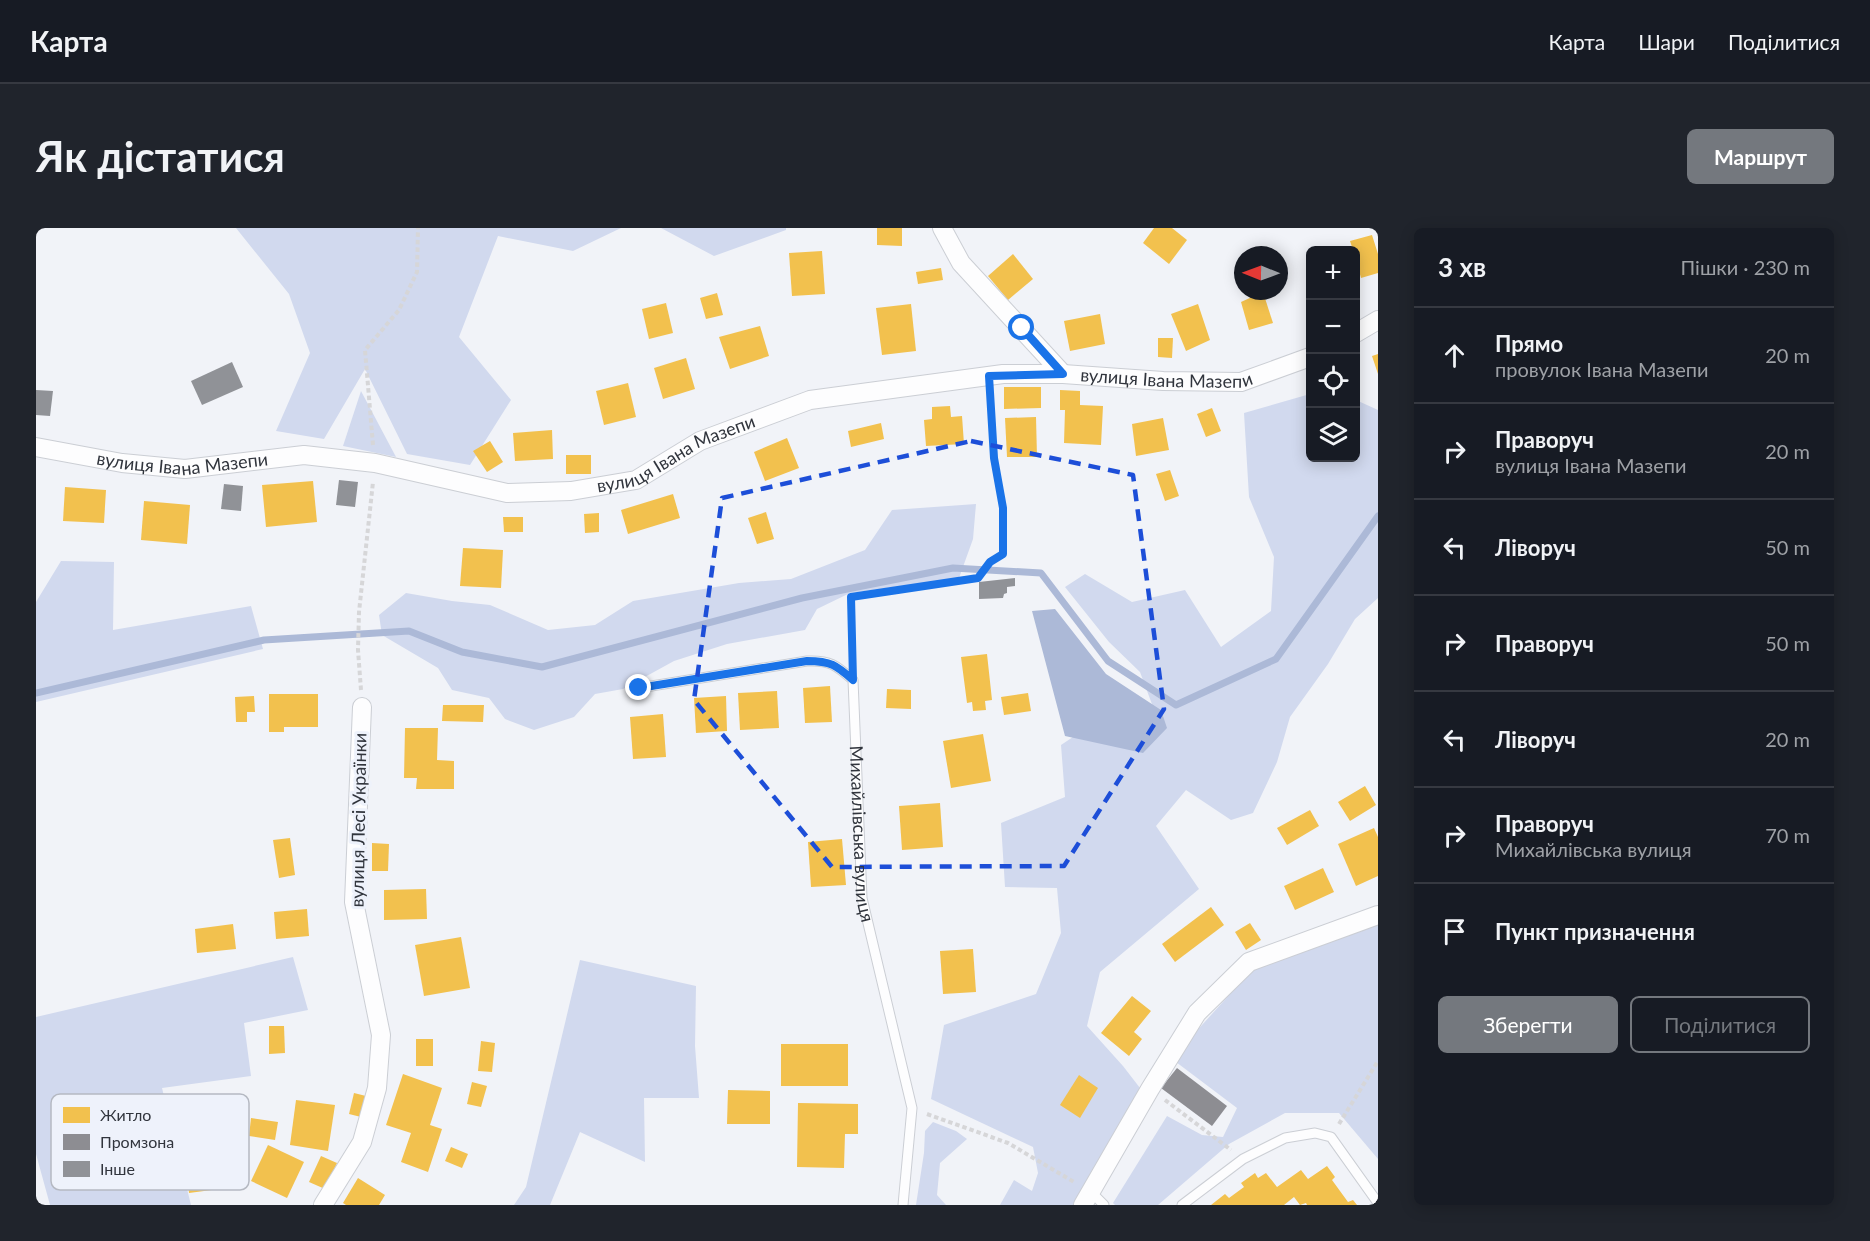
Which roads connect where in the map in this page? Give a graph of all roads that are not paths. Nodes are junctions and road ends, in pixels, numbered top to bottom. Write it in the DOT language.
graph roads {
  1 [pos="942,228"];
  2 [pos="1378,320"];
  3 [pos="1360,331"];
  4 [pos="1306,359"];
  5 [pos="1063,374"];
  6 [pos="36,447"];
  7 [pos="639,688"];
  8 [pos="362,707"];
  9 [pos="1378,915"];
  10 [pos="1087,1198"];
  11 [pos="1378,1203"];
  12 [pos="323,1205"];
  13 [pos="903,1205"];
  14 [pos="1104,1205"];
  15 [pos="1182,1205"];
  1 -- 5 [label="street"];
  2 -- 3 [label="street"];
  4 -- 5 [label="street, вулиця Івана Мазепи"];
  5 -- 6 [label="street, вулиця Івана Мазепи"];
  7 -- 13 [label="lane, Михайлівська вулиця"];
  8 -- 12 [label="street, вулиця Лесі Українки"];
  9 -- 10 [label="street"];
  10 -- 14 [label="lane"];
  11 -- 15 [label="lane"];
}
